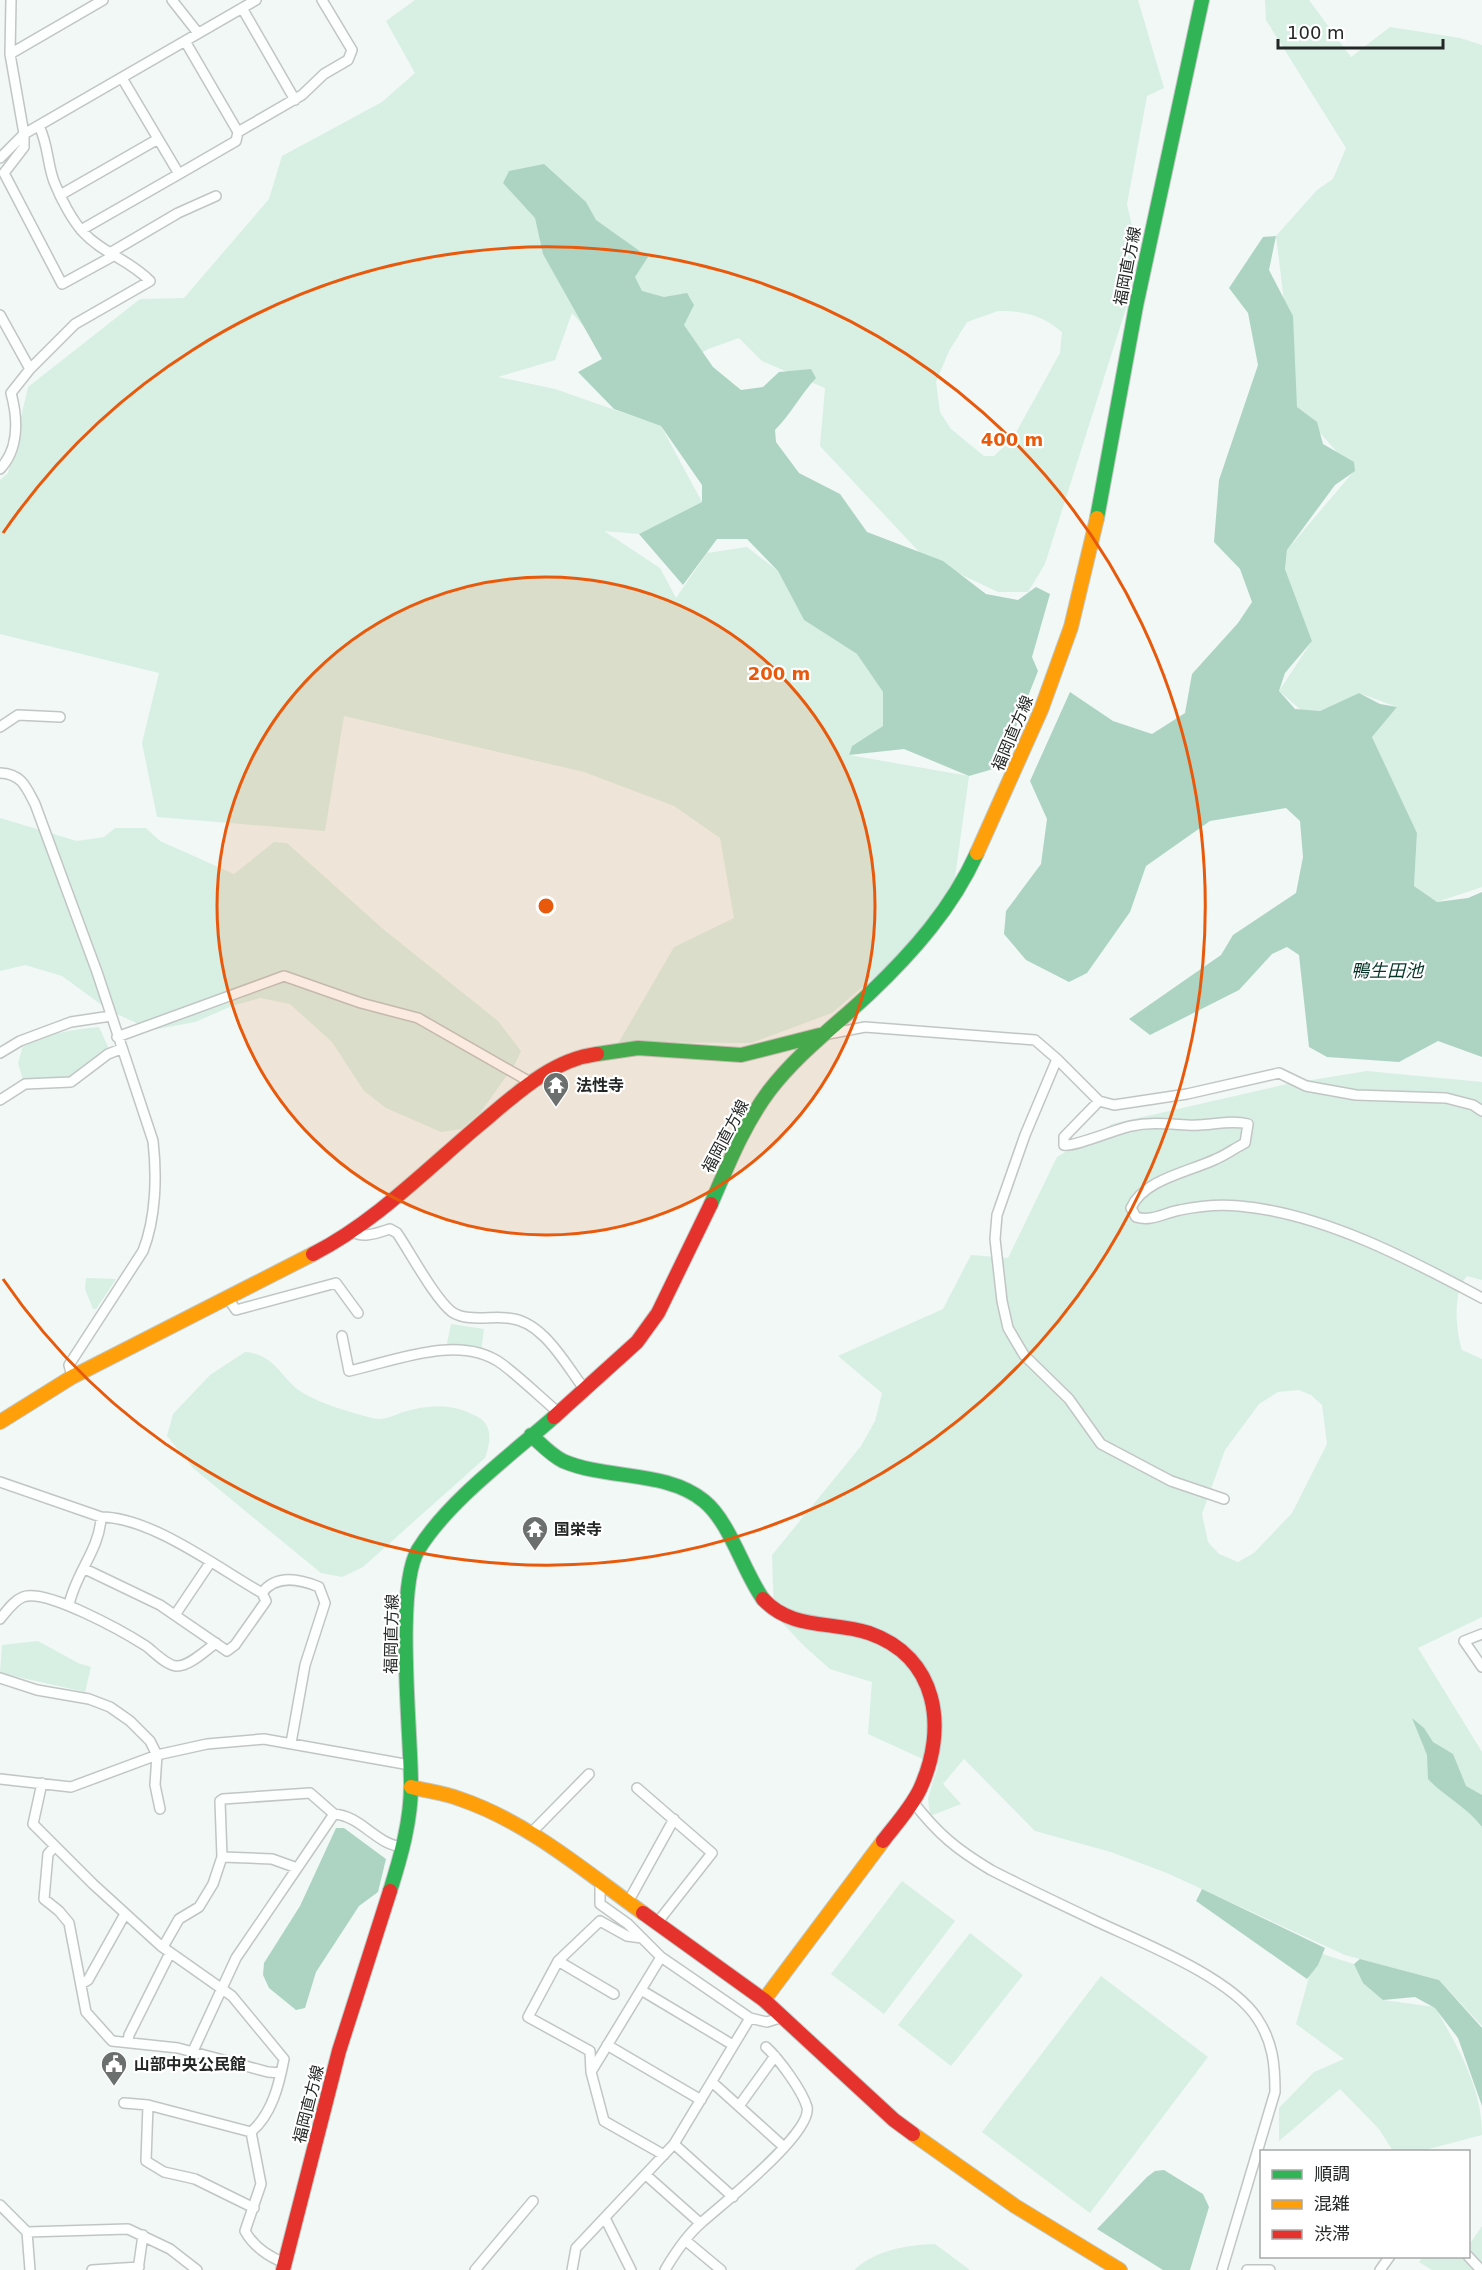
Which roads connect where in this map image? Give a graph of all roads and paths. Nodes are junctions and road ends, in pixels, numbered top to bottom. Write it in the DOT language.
graph roads {
  1 [pos="11,0"];
  2 [pos="103,0"];
  3 [pos="172,0"];
  4 [pos="256,0"];
  5 [pos="322,0"];
  6 [pos="1202,0"];
  7 [pos="242,9"];
  8 [pos="198,33"];
  9 [pos="185,41"];
  10 [pos="10,54"];
  11 [pos="122,78"];
  12 [pos="296,99"];
  13 [pos="39,126"];
  14 [pos="238,132"];
  15 [pos="24,134"];
  16 [pos="158,140"];
  17 [pos="0,158"];
  18 [pos="179,174"];
  19 [pos="62,194"];
  20 [pos="216,196"];
  21 [pos="81,230"];
  22 [pos="113,254"];
  23 [pos="0,315"];
  24 [pos="30,369"];
  25 [pos="0,469"];
  26 [pos="60,717"];
  27 [pos="0,727"];
  28 [pos="0,773"];
  29 [pos="111,1016"];
  30 [pos="820,1035"];
  31 [pos="117,1037"];
  32 [pos="121,1049"];
  33 [pos="0,1053"];
  34 [pos="1057,1059"];
  35 [pos="530,1082"];
  36 [pos="0,1100"];
  37 [pos="1099,1101"];
  38 [pos="1482,1111"];
  39 [pos="351,1231"];
  40 [pos="227,1297"];
  41 [pos="1482,1298"];
  42 [pos="358,1312"];
  43 [pos="342,1336"];
  44 [pos="72,1377"];
  45 [pos="585,1389"];
  46 [pos="559,1413"];
  47 [pos="0,1422"];
  48 [pos="531,1435"];
  49 [pos="0,1482"];
  50 [pos="1224,1499"];
  51 [pos="101,1517"];
  52 [pos="210,1563"];
  53 [pos="85,1569"];
  54 [pos="262,1593"];
  55 [pos="69,1605"];
  56 [pos="175,1615"];
  57 [pos="0,1619"];
  58 [pos="1482,1634"];
  59 [pos="216,1643"];
  60 [pos="1482,1667"];
  61 [pos="0,1678"];
  62 [pos="291,1743"];
  63 [pos="157,1755"];
  64 [pos="410,1765"];
  65 [pos="589,1774"];
  66 [pos="0,1779"];
  67 [pos="42,1783"];
  68 [pos="411,1787"];
  69 [pos="638,1788"];
  70 [pos="913,1802"];
  71 [pos="160,1809"];
  72 [pos="334,1814"];
  73 [pos="674,1819"];
  74 [pos="530,1834"];
  75 [pos="56,1846"];
  76 [pos="404,1847"];
  77 [pos="222,1857"];
  78 [pos="297,1868"];
  79 [pos="600,1881"];
  80 [pos="628,1902"];
  81 [pos="125,1914"];
  82 [pos="657,1923"];
  83 [pos="642,1938"];
  84 [pos="166,1950"];
  85 [pos="661,1957"];
  86 [pos="558,1961"];
  87 [pos="81,1984"];
  88 [pos="223,1990"];
  89 [pos="641,1990"];
  90 [pos="614,1994"];
  91 [pos="764,2000"];
  92 [pos="783,2017"];
  93 [pos="750,2018"];
  94 [pos="129,2042"];
  95 [pos="607,2045"];
  96 [pos="733,2045"];
  97 [pos="766,2047"];
  98 [pos="193,2050"];
  99 [pos="775,2056"];
  100 [pos="591,2072"];
  101 [pos="281,2073"];
  102 [pos="712,2082"];
  103 [pos="701,2100"];
  104 [pos="123,2103"];
  105 [pos="148,2104"];
  106 [pos="739,2106"];
  107 [pos="251,2132"];
  108 [pos="674,2144"];
  109 [pos="784,2147"];
  110 [pos="664,2155"];
  111 [pos="646,2175"];
  112 [pos="733,2197"];
  113 [pos="533,2201"];
  114 [pos="0,2205"];
  115 [pos="254,2208"];
  116 [pos="606,2220"];
  117 [pos="700,2223"];
  118 [pos="27,2232"];
  119 [pos="143,2235"];
  120 [pos="685,2240"];
  121 [pos="1470,2258"];
  122 [pos="284,2266"];
  123 [pos="138,2269"];
  124 [pos="30,2270"];
  125 [pos="92,2270"];
  126 [pos="197,2270"];
  127 [pos="475,2270"];
  128 [pos="572,2270"];
  129 [pos="631,2270"];
  130 [pos="665,2270"];
  131 [pos="721,2270"];
  132 [pos="1120,2270"];
  133 [pos="1222,2270"];
  134 [pos="1247,2270"];
  135 [pos="1270,2270"];
  136 [pos="1481,2270"];
  1 -- 10 [label="street"];
  2 -- 10 [label="street"];
  3 -- 8 [label="street"];
  4 -- 7 [label="street"];
  5 -- 12 [label="street"];
  6 -- 30 [label="street, 福岡直方線"];
  7 -- 8 [label="street"];
  7 -- 12 [label="street"];
  8 -- 9 [label="street"];
  9 -- 11 [label="street"];
  9 -- 14 [label="street"];
  10 -- 15 [label="street"];
  11 -- 13 [label="street"];
  11 -- 16 [label="street"];
  12 -- 14 [label="street"];
  13 -- 15 [label="street"];
  13 -- 19 [label="street"];
  14 -- 18 [label="street"];
  15 -- 17 [label="street"];
  15 -- 22 [label="street"];
  16 -- 18 [label="street"];
  16 -- 19 [label="street"];
  18 -- 21 [label="street"];
  19 -- 21 [label="street"];
  20 -- 22 [label="street"];
  21 -- 22 [label="street"];
  22 -- 24 [label="street"];
  23 -- 24 [label="street"];
  24 -- 25 [label="street"];
  26 -- 27 [label="street"];
  28 -- 29 [label="street"];
  29 -- 31 [label="street"];
  29 -- 33 [label="street"];
  30 -- 34 [label="street"];
  30 -- 35 [label="street"];
  30 -- 45 [label="street, 福岡直方線"];
  31 -- 32 [label="street"];
  31 -- 35 [label="street"];
  32 -- 36 [label="street"];
  32 -- 44 [label="street"];
  34 -- 37 [label="street"];
  34 -- 50 [label="street"];
  35 -- 39 [label="street"];
  37 -- 38 [label="street"];
  37 -- 41 [label="street"];
  39 -- 40 [label="street"];
  39 -- 45 [label="street"];
  40 -- 42 [label="street"];
  40 -- 44 [label="street"];
  43 -- 46 [label="street"];
  44 -- 47 [label="street"];
  45 -- 46 [label="street, 福岡直方線"];
  46 -- 48 [label="street, 福岡直方線"];
  48 -- 64 [label="street, 福岡直方線"];
  48 -- 70 [label="street"];
  49 -- 51 [label="street"];
  51 -- 52 [label="street"];
  51 -- 53 [label="street"];
  52 -- 54 [label="street"];
  52 -- 56 [label="street"];
  53 -- 55 [label="street"];
  53 -- 56 [label="street"];
  54 -- 59 [label="street"];
  54 -- 62 [label="street"];
  55 -- 57 [label="street"];
  55 -- 59 [label="street"];
  56 -- 59 [label="street"];
  58 -- 60 [label="street"];
  61 -- 63 [label="street"];
  62 -- 63 [label="street"];
  62 -- 64 [label="street"];
  63 -- 67 [label="street"];
  63 -- 71 [label="street"];
  64 -- 68 [label="street, 福岡直方線"];
  65 -- 74 [label="street"];
  66 -- 67 [label="street"];
  67 -- 75 [label="street"];
  68 -- 74 [label="street"];
  68 -- 76 [label="street, 福岡直方線"];
  69 -- 73 [label="street"];
  70 -- 91 [label="street"];
  70 -- 133 [label="street"];
  72 -- 76 [label="street"];
  72 -- 77 [label="street"];
  72 -- 78 [label="street"];
  73 -- 80 [label="street"];
  73 -- 82 [label="street"];
  74 -- 79 [label="street"];
  75 -- 81 [label="street"];
  75 -- 87 [label="street"];
  76 -- 122 [label="street, 福岡直方線"];
  77 -- 78 [label="street"];
  77 -- 84 [label="street"];
  78 -- 88 [label="street"];
  79 -- 80 [label="street"];
  79 -- 83 [label="street"];
  80 -- 82 [label="street"];
  81 -- 84 [label="street"];
  81 -- 87 [label="street"];
  82 -- 91 [label="street"];
  83 -- 85 [label="street"];
  83 -- 86 [label="street"];
  84 -- 88 [label="street"];
  84 -- 94 [label="street"];
  85 -- 89 [label="street"];
  85 -- 93 [label="street"];
  86 -- 90 [label="street"];
  86 -- 100 [label="street"];
  87 -- 94 [label="street"];
  88 -- 98 [label="street"];
  88 -- 101 [label="street"];
  89 -- 95 [label="street"];
  89 -- 96 [label="street"];
  91 -- 92 [label="street"];
  92 -- 93 [label="street"];
  92 -- 132 [label="street"];
  93 -- 96 [label="street"];
  94 -- 98 [label="street"];
  95 -- 100 [label="street"];
  95 -- 103 [label="street"];
  96 -- 102 [label="street"];
  97 -- 99 [label="street"];
  98 -- 101 [label="street"];
  99 -- 106 [label="street"];
  99 -- 109 [label="street"];
  100 -- 110 [label="street"];
  101 -- 107 [label="street"];
  102 -- 103 [label="street"];
  102 -- 106 [label="street"];
  103 -- 108 [label="street"];
  104 -- 105 [label="street"];
  105 -- 107 [label="street"];
  105 -- 115 [label="street"];
  106 -- 109 [label="street"];
  107 -- 115 [label="street"];
  108 -- 110 [label="street"];
  108 -- 112 [label="street"];
  109 -- 112 [label="street"];
  110 -- 111 [label="street"];
  111 -- 116 [label="street"];
  111 -- 117 [label="street"];
  112 -- 117 [label="street"];
  113 -- 127 [label="street"];
  114 -- 118 [label="street"];
  115 -- 122 [label="street"];
  116 -- 128 [label="street"];
  116 -- 129 [label="street"];
  117 -- 120 [label="street"];
  118 -- 119 [label="street"];
  118 -- 124 [label="street"];
  119 -- 123 [label="street"];
  119 -- 126 [label="street"];
  120 -- 130 [label="street"];
  120 -- 131 [label="street"];
  121 -- 136 [label="street"];
  123 -- 125 [label="street"];
  134 -- 135 [label="street"];
}
